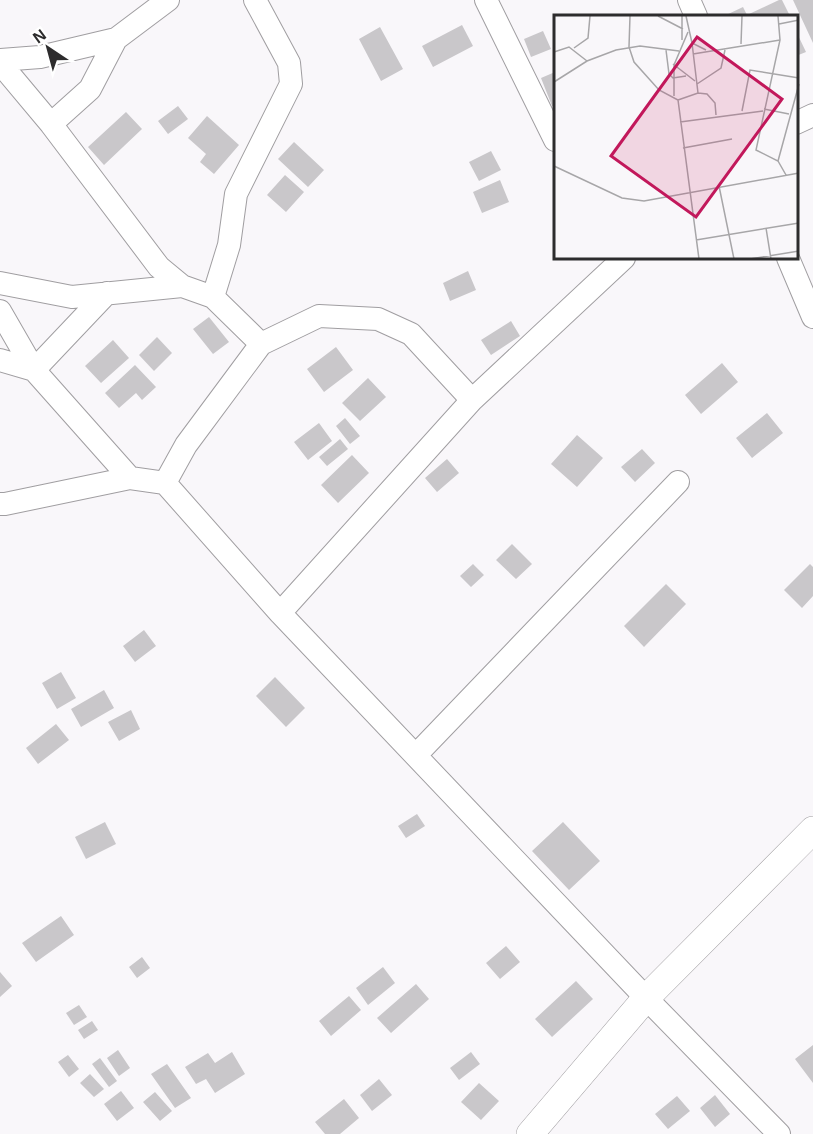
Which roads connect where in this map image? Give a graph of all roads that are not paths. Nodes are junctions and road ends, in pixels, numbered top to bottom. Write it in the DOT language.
graph roads {
  1 [pos="168,0"];
  2 [pos="255,0"];
  3 [pos="486,0"];
  4 [pos="689,0"];
  5 [pos="696,15"];
  6 [pos="116,39"];
  7 [pos="0,61"];
  8 [pos="813,115"];
  9 [pos="798,122"];
  10 [pos="51,124"];
  11 [pos="554,138"];
  12 [pos="618,260"];
  13 [pos="789,260"];
  14 [pos="0,283"];
  15 [pos="182,286"];
  16 [pos="107,293"];
  17 [pos="213,297"];
  18 [pos="0,311"];
  19 [pos="813,316"];
  20 [pos="261,344"];
  21 [pos="0,360"];
  22 [pos="34,370"];
  23 [pos="472,400"];
  24 [pos="130,478"];
  25 [pos="678,482"];
  26 [pos="165,483"];
  27 [pos="0,504"];
  28 [pos="280,613"];
  29 [pos="416,755"];
  30 [pos="812,833"];
  31 [pos="646,998"];
  32 [pos="530,1134"];
  33 [pos="779,1134"];
  1 -- 6 [label="street"];
  2 -- 17 [label="street"];
  3 -- 11 [label="street"];
  4 -- 5 [label="street"];
  6 -- 7 [label="street"];
  6 -- 10 [label="street"];
  7 -- 10 [label="street"];
  8 -- 9 [label="street"];
  10 -- 15 [label="street"];
  12 -- 23 [label="street"];
  13 -- 19 [label="street"];
  14 -- 16 [label="street"];
  15 -- 16 [label="street"];
  15 -- 17 [label="street"];
  16 -- 22 [label="street"];
  17 -- 20 [label="street"];
  18 -- 22 [label="street"];
  20 -- 23 [label="street"];
  20 -- 26 [label="street"];
  21 -- 22 [label="street"];
  22 -- 24 [label="street"];
  23 -- 28 [label="street"];
  24 -- 26 [label="street"];
  24 -- 27 [label="street"];
  25 -- 29 [label="street"];
  26 -- 28 [label="street"];
  28 -- 29 [label="street"];
  29 -- 31 [label="street"];
  30 -- 31 [label="street"];
  31 -- 32 [label="street"];
  31 -- 33 [label="street"];
}
